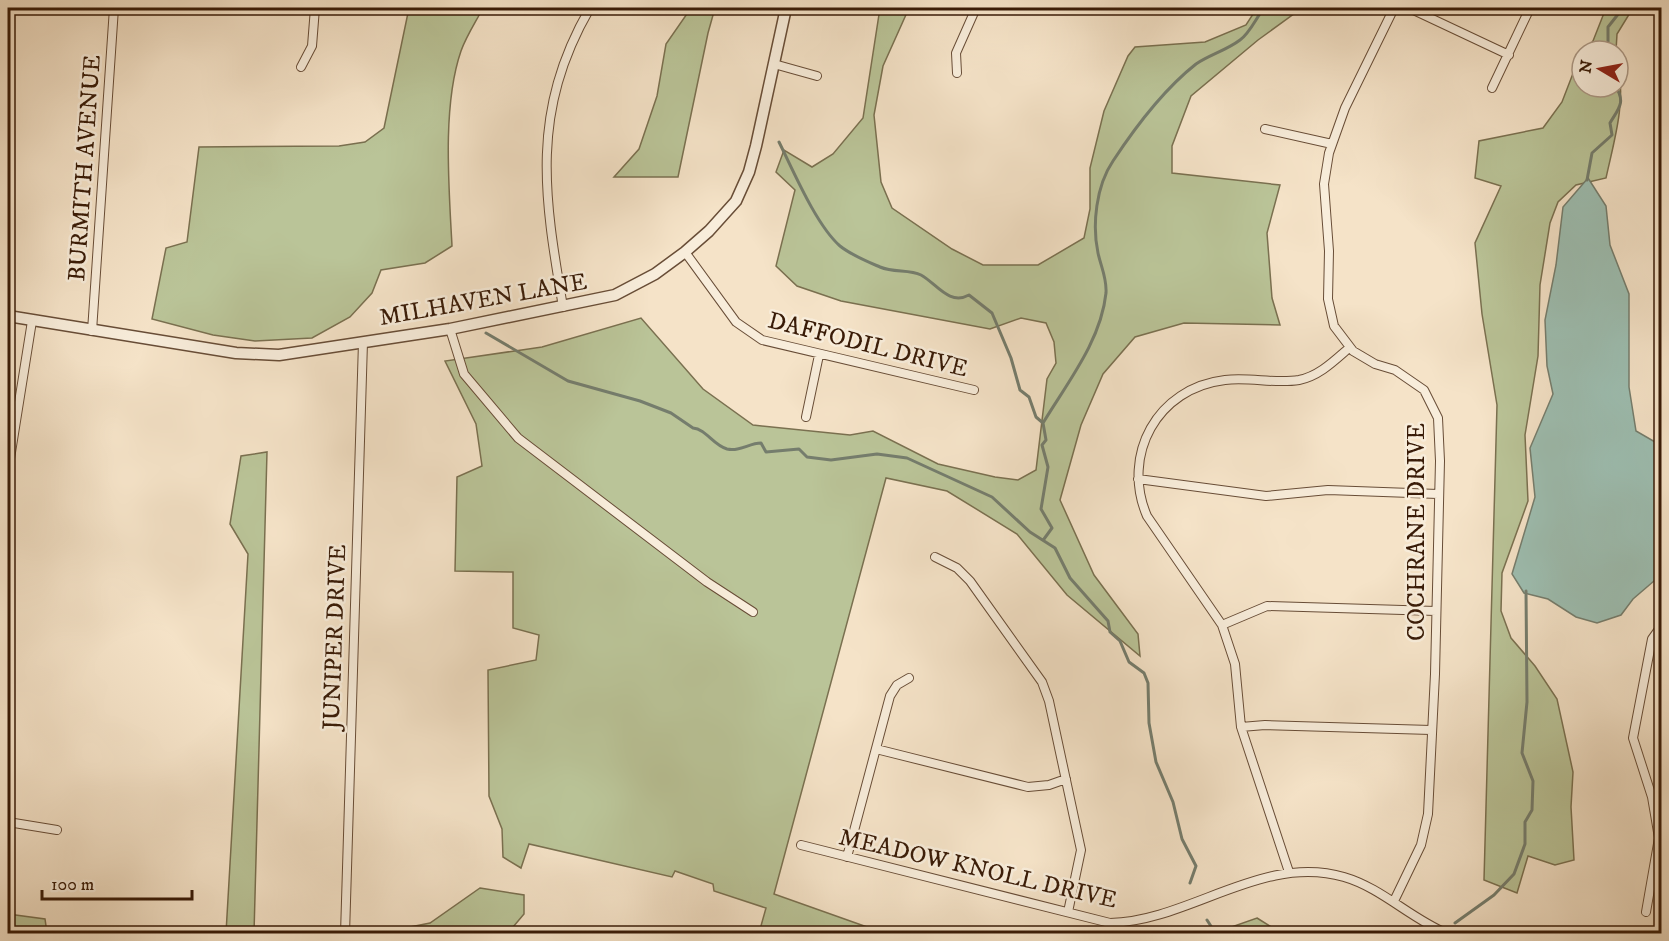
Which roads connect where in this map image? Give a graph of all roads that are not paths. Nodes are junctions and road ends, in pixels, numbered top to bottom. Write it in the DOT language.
graph roads {
  1 [pos="114,8"];
  2 [pos="315,8"];
  3 [pos="590,8"];
  4 [pos="786,8"];
  5 [pos="976,8"];
  6 [pos="1394,8"];
  7 [pos="1409,8"];
  8 [pos="1530,8"];
  9 [pos="1509,55"];
  10 [pos="774,64"];
  11 [pos="301,67"];
  12 [pos="957,73"];
  13 [pos="817,76"];
  14 [pos="1492,88"];
  15 [pos="1265,129"];
  16 [pos="1332,144"];
  17 [pos="684,252"];
  18 [pos="563,307"];
  19 [pos="8,316"];
  20 [pos="32,321"];
  21 [pos="450,329"];
  22 [pos="92,331"];
  23 [pos="363,342"];
  24 [pos="1349,348"];
  25 [pos="819,355"];
  26 [pos="974,390"];
  27 [pos="806,417"];
  28 [pos="8,471"];
  29 [pos="1138,479"];
  30 [pos="1438,494"];
  31 [pos="935,557"];
  32 [pos="1436,611"];
  33 [pos="753,612"];
  34 [pos="1222,625"];
  35 [pos="1662,625"];
  36 [pos="909,678"];
  37 [pos="1241,727"];
  38 [pos="1431,730"];
  39 [pos="876,749"];
  40 [pos="1066,779"];
  41 [pos="8,822"];
  42 [pos="57,830"];
  43 [pos="801,845"];
  44 [pos="847,857"];
  45 [pos="1659,863"];
  46 [pos="1288,872"];
  47 [pos="1394,901"];
  48 [pos="1068,912"];
  49 [pos="1646,912"];
  50 [pos="345,933"];
  51 [pos="1448,933"];
  1 -- 22 [label="street, BURMITH AVENUE"];
  2 -- 11 [label="street"];
  3 -- 18 [label="street"];
  4 -- 10 [label="street, MILHAVEN LANE"];
  5 -- 12 [label="street"];
  6 -- 16 [label="street, COCHRANE DRIVE"];
  7 -- 9 [label="street"];
  8 -- 9 [label="street"];
  9 -- 14 [label="street"];
  10 -- 13 [label="street"];
  10 -- 17 [label="street, MILHAVEN LANE"];
  15 -- 16 [label="street"];
  16 -- 24 [label="street, COCHRANE DRIVE"];
  17 -- 18 [label="street, MILHAVEN LANE"];
  17 -- 25 [label="street, DAFFODIL DRIVE"];
  18 -- 21 [label="street, MILHAVEN LANE"];
  19 -- 20 [label="street, MILHAVEN LANE"];
  20 -- 22 [label="street, MILHAVEN LANE"];
  20 -- 28 [label="street"];
  21 -- 23 [label="street, MILHAVEN LANE"];
  21 -- 33 [label="street"];
  22 -- 23 [label="street, MILHAVEN LANE"];
  23 -- 50 [label="street, JUNIPER DRIVE"];
  24 -- 29 [label="street"];
  24 -- 30 [label="street, COCHRANE DRIVE"];
  25 -- 26 [label="street, DAFFODIL DRIVE"];
  25 -- 27 [label="street"];
  29 -- 30 [label="street"];
  29 -- 34 [label="street"];
  30 -- 32 [label="street, COCHRANE DRIVE"];
  31 -- 40 [label="street"];
  32 -- 34 [label="street"];
  32 -- 38 [label="street, COCHRANE DRIVE"];
  34 -- 37 [label="street"];
  35 -- 45 [label="street"];
  36 -- 39 [label="street"];
  37 -- 38 [label="street"];
  37 -- 46 [label="street"];
  38 -- 47 [label="street, COCHRANE DRIVE"];
  39 -- 40 [label="street"];
  39 -- 44 [label="street"];
  40 -- 48 [label="street"];
  41 -- 42 [label="street"];
  43 -- 44 [label="street, MEADOW KNOLL DRIVE"];
  44 -- 48 [label="street, MEADOW KNOLL DRIVE"];
  45 -- 49 [label="street"];
  46 -- 47 [label="street, MEADOW KNOLL DRIVE"];
  46 -- 48 [label="street, MEADOW KNOLL DRIVE"];
  47 -- 51 [label="street, MEADOW KNOLL DRIVE"];
}
